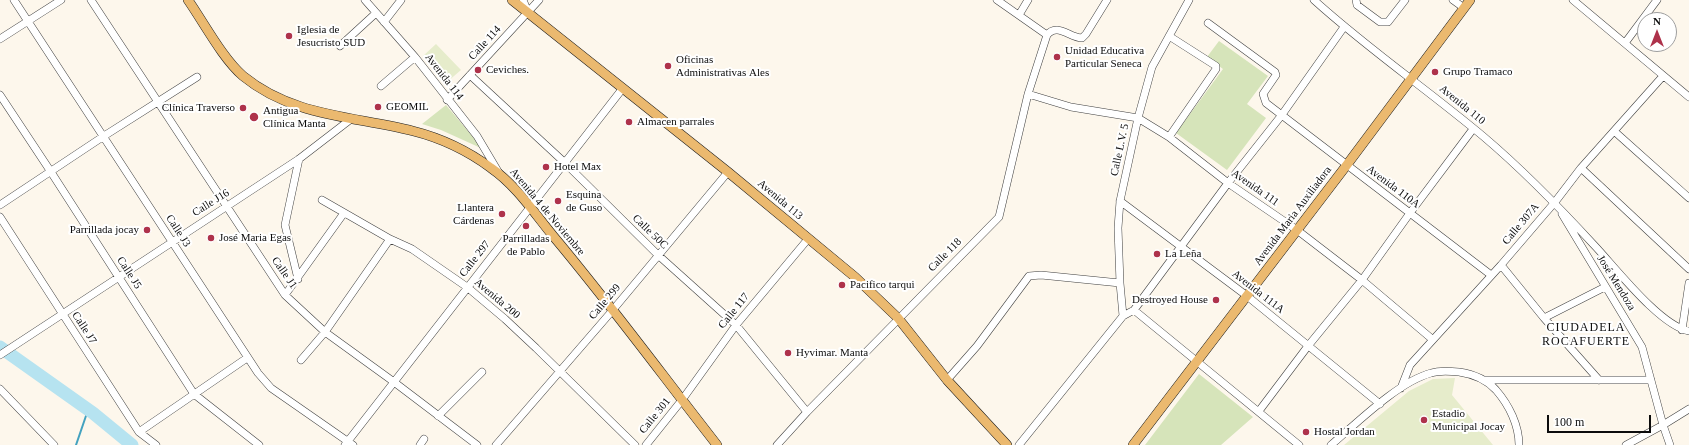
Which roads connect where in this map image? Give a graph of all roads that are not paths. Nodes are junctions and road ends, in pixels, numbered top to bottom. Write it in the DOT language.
graph roads {
  1 [pos="14,0"];
  2 [pos="61,0"];
  3 [pos="91,0"];
  4 [pos="188,0"];
  5 [pos="365,0"];
  6 [pos="401,0"];
  7 [pos="512,0"];
  8 [pos="524,0"];
  9 [pos="539,0"];
  10 [pos="997,0"];
  11 [pos="1028,0"];
  12 [pos="1107,0"];
  13 [pos="1189,0"];
  14 [pos="1314,0"];
  15 [pos="1356,0"];
  16 [pos="1405,0"];
  17 [pos="1453,0"];
  18 [pos="1470,0"];
  19 [pos="1573,0"];
  20 [pos="1657,0"];
  21 [pos="1464,8"];
  22 [pos="528,12"];
  23 [pos="376,13"];
  24 [pos="1018,15"];
  25 [pos="28,21"];
  26 [pos="384,22"];
  27 [pos="1208,23"];
  28 [pos="1344,27"];
  29 [pos="1047,35"];
  30 [pos="1169,36"];
  31 [pos="0,39"];
  32 [pos="1625,43"];
  33 [pos="340,46"];
  34 [pos="415,58"];
  35 [pos="470,75"];
  36 [pos="1663,76"];
  37 [pos="196,77"];
  38 [pos="1411,79"];
  39 [pos="381,86"];
  40 [pos="623,88"];
  41 [pos="1028,94"];
  42 [pos="0,95"];
  43 [pos="1689,97"];
  44 [pos="447,100"];
  45 [pos="158,102"];
  46 [pos="1281,116"];
  47 [pos="1138,118"];
  48 [pos="351,119"];
  49 [pos="1473,129"];
  50 [pos="1614,131"];
  51 [pos="104,136"];
  52 [pos="1169,137"];
  53 [pos="299,159"];
  54 [pos="564,162"];
  55 [pos="1346,166"];
  56 [pos="1581,168"];
  57 [pos="51,172"];
  58 [pos="728,172"];
  59 [pos="499,173"];
  60 [pos="1228,183"];
  61 [pos="1689,198"];
  62 [pos="322,200"];
  63 [pos="1120,201"];
  64 [pos="1554,202"];
  65 [pos="0,206"];
  66 [pos="227,207"];
  67 [pos="529,208"];
  68 [pos="344,213"];
  69 [pos="1410,213"];
  70 [pos="0,218"];
  71 [pos="1297,230"];
  72 [pos="390,238"];
  73 [pos="808,239"];
  74 [pos="172,241"];
  75 [pos="1181,248"];
  76 [pos="658,255"];
  77 [pos="1501,265"];
  78 [pos="1689,269"];
  79 [pos="1491,275"];
  80 [pos="119,277"];
  81 [pos="298,278"];
  82 [pos="1362,280"];
  83 [pos="1120,283"];
  84 [pos="1689,283"];
  85 [pos="467,287"];
  86 [pos="1605,287"];
  87 [pos="285,295"];
  88 [pos="1247,296"];
  89 [pos="1134,310"];
  90 [pos="612,311"];
  91 [pos="63,315"];
  92 [pos="1123,316"];
  93 [pos="898,318"];
  94 [pos="1544,318"];
  95 [pos="736,325"];
  96 [pos="1686,331"];
  97 [pos="325,332"];
  98 [pos="1432,339"];
  99 [pos="1308,346"];
  100 [pos="0,355"];
  101 [pos="247,358"];
  102 [pos="301,360"];
  103 [pos="1196,362"];
  104 [pos="560,371"];
  105 [pos="482,372"];
  106 [pos="947,380"];
  107 [pos="1484,380"];
  108 [pos="1599,380"];
  109 [pos="1652,380"];
  110 [pos="394,382"];
  111 [pos="1401,388"];
  112 [pos="0,389"];
  113 [pos="194,394"];
  114 [pos="682,400"];
  115 [pos="1380,404"];
  116 [pos="1689,409"];
  117 [pos="1259,411"];
  118 [pos="807,412"];
  119 [pos="438,416"];
  120 [pos="1663,426"];
  121 [pos="139,432"];
  122 [pos="349,444"];
  123 [pos="54,445"];
  124 [pos="156,445"];
  125 [pos="259,445"];
  126 [pos="477,445"];
  127 [pos="496,445"];
  128 [pos="635,445"];
  129 [pos="646,445"];
  130 [pos="718,445"];
  131 [pos="777,445"];
  132 [pos="1007,445"];
  133 [pos="1019,445"];
  134 [pos="1133,445"];
  135 [pos="1299,445"];
  136 [pos="1331,445"];
  137 [pos="1519,445"];
  138 [pos="1626,445"];
  139 [pos="1670,445"];
  1 -- 25 [label="street, Calle J3"];
  2 -- 25 [label="street"];
  3 -- 45 [label="street, Calle J1"];
  4 -- 48 [label="main road, Avenida 4 de Noviembre"];
  5 -- 23 [label="street, Avenida 114"];
  6 -- 26 [label="street"];
  7 -- 22 [label="main road, Avenida 113"];
  8 -- 22 [label="street"];
  9 -- 22 [label="street, Calle 114"];
  10 -- 24 [label="street"];
  11 -- 24 [label="street"];
  12 -- 29 [label="street"];
  13 -- 30 [label="street, Calle L.V. 5"];
  14 -- 28 [label="street, Avenida 110"];
  15 -- 16 [label="street"];
  17 -- 21 [label="street"];
  18 -- 21 [label="main road, Avenida Maria Auxiliadora"];
  19 -- 32 [label="street"];
  20 -- 32 [label="street"];
  21 -- 38 [label="main road, Avenida Maria Auxiliadora"];
  22 -- 35 [label="street, Calle 114"];
  22 -- 40 [label="main road, Avenida 113"];
  23 -- 26 [label="street, Avenida 114"];
  23 -- 33 [label="street"];
  24 -- 29 [label="street"];
  25 -- 31 [label="street"];
  25 -- 51 [label="street, Calle J3"];
  26 -- 34 [label="street, Avenida 114"];
  27 -- 46 [label="street, Avenida 110A"];
  28 -- 38 [label="street, Avenida 110"];
  28 -- 46 [label="street"];
  29 -- 41 [label="street, Calle 118"];
  30 -- 47 [label="street, Calle L.V. 5"];
  30 -- 52 [label="street"];
  32 -- 36 [label="street"];
  34 -- 39 [label="street"];
  34 -- 44 [label="street, Avenida 114"];
  35 -- 44 [label="street, Calle 114"];
  35 -- 54 [label="street, Calle 50C"];
  36 -- 43 [label="street"];
  36 -- 50 [label="street, Calle 307A"];
  37 -- 45 [label="street"];
  38 -- 49 [label="street, Avenida 110"];
  38 -- 55 [label="main road, Avenida Maria Auxiliadora"];
  40 -- 54 [label="street, Calle 297"];
  40 -- 58 [label="main road, Avenida 113"];
  41 -- 47 [label="street"];
  41 -- 93 [label="street, Calle 118"];
  42 -- 57 [label="street, Calle J5"];
  44 -- 59 [label="street, Avenida 114"];
  45 -- 51 [label="street"];
  45 -- 66 [label="street, Calle J1"];
  46 -- 55 [label="street, Avenida 110A"];
  46 -- 60 [label="street"];
  47 -- 52 [label="street, Avenida 111"];
  47 -- 63 [label="street, Calle L.V. 5"];
  48 -- 53 [label="street, Calle J16"];
  48 -- 59 [label="main road, Avenida 4 de Noviembre"];
  49 -- 64 [label="street, Avenida 110"];
  49 -- 69 [label="street"];
  50 -- 56 [label="street, Calle 307A"];
  50 -- 61 [label="street"];
  51 -- 57 [label="street"];
  51 -- 74 [label="street, Calle J3"];
  52 -- 60 [label="street, Avenida 111"];
  53 -- 66 [label="street, Calle J16"];
  53 -- 81 [label="street"];
  54 -- 67 [label="street, Calle 297"];
  54 -- 76 [label="street, Calle 50C"];
  55 -- 69 [label="street, Avenida 110A"];
  55 -- 71 [label="main road, Avenida Maria Auxiliadora"];
  56 -- 64 [label="street, Calle 307A"];
  56 -- 78 [label="street"];
  57 -- 65 [label="street"];
  57 -- 80 [label="street, Calle J5"];
  58 -- 73 [label="main road, Avenida 113"];
  58 -- 76 [label="street, Calle 299"];
  59 -- 67 [label="main road, Avenida 4 de Noviembre"];
  60 -- 71 [label="street, Avenida 111"];
  60 -- 75 [label="street"];
  62 -- 68 [label="street, Avenida 200"];
  63 -- 75 [label="street, Avenida 111A"];
  63 -- 83 [label="street, Calle L.V. 5"];
  64 -- 77 [label="street, Calle 307A"];
  64 -- 86 [label="street, José Mendoza"];
  64 -- 96 [label="street"];
  66 -- 74 [label="street, Calle J16"];
  66 -- 87 [label="street, Calle J1"];
  67 -- 85 [label="street, Calle 297"];
  67 -- 90 [label="main road, Avenida 4 de Noviembre"];
  68 -- 72 [label="street, Avenida 200"];
  68 -- 81 [label="street"];
  69 -- 79 [label="street, Avenida 110A"];
  69 -- 82 [label="street"];
  70 -- 91 [label="street, Calle J7"];
  71 -- 82 [label="street, Avenida 111"];
  71 -- 88 [label="main road, Avenida Maria Auxiliadora"];
  72 -- 85 [label="street, Avenida 200"];
  72 -- 97 [label="street"];
  73 -- 93 [label="main road, Avenida 113"];
  73 -- 95 [label="street, Calle 117"];
  74 -- 80 [label="street, Calle J16"];
  74 -- 101 [label="street, Calle J3"];
  75 -- 88 [label="street, Avenida 111A"];
  75 -- 89 [label="street"];
  76 -- 90 [label="street, Calle 299"];
  76 -- 95 [label="street, Calle 50C"];
  77 -- 79 [label="street, Calle 307A"];
  77 -- 94 [label="street"];
  79 -- 98 [label="street, Calle 307A"];
  80 -- 91 [label="street, Calle J16"];
  80 -- 113 [label="street, Calle J5"];
  81 -- 87 [label="street"];
  82 -- 98 [label="street, Avenida 111"];
  82 -- 99 [label="street"];
  83 -- 92 [label="street, Calle L.V. 5"];
  83 -- 106 [label="street"];
  84 -- 96 [label="street"];
  85 -- 104 [label="street, Avenida 200"];
  85 -- 110 [label="street, Calle 297"];
  86 -- 94 [label="street"];
  86 -- 109 [label="street, José Mendoza"];
  87 -- 97 [label="street, Calle J1"];
  88 -- 99 [label="street, Avenida 111A"];
  88 -- 103 [label="main road, Avenida Maria Auxiliadora"];
  89 -- 92 [label="street"];
  89 -- 103 [label="street"];
  90 -- 104 [label="street, Calle 299"];
  90 -- 114 [label="main road, Avenida 4 de Noviembre"];
  91 -- 100 [label="street, Calle J16"];
  91 -- 121 [label="street, Calle J7"];
  92 -- 133 [label="street"];
  93 -- 106 [label="main road, Avenida 113"];
  93 -- 118 [label="street, Calle 118"];
  94 -- 108 [label="street"];
  95 -- 114 [label="street, Calle 117"];
  95 -- 118 [label="street, Calle 50C"];
  97 -- 102 [label="street"];
  97 -- 110 [label="street, Calle J1"];
  98 -- 111 [label="street, Calle 307A"];
  99 -- 115 [label="street, Avenida 111A"];
  99 -- 117 [label="street"];
  101 -- 113 [label="street"];
  101 -- 122 [label="street, Calle J3"];
  103 -- 117 [label="street"];
  103 -- 134 [label="main road, Avenida Maria Auxiliadora"];
  104 -- 127 [label="street, Calle 299"];
  104 -- 128 [label="street, Avenida 200"];
  105 -- 119 [label="street"];
  106 -- 132 [label="main road, Avenida 113"];
  107 -- 108 [label="street"];
  107 -- 111 [label="street"];
  107 -- 137 [label="street"];
  108 -- 109 [label="street"];
  109 -- 120 [label="street, José Mendoza"];
  110 -- 119 [label="street, Calle J1"];
  110 -- 122 [label="street, Calle 297"];
  111 -- 115 [label="street"];
  112 -- 123 [label="street"];
  113 -- 121 [label="street"];
  113 -- 125 [label="street, Calle J5"];
  114 -- 129 [label="street, Calle 301"];
  114 -- 130 [label="main road, Avenida 4 de Noviembre"];
  115 -- 136 [label="street"];
  116 -- 120 [label="street"];
  117 -- 135 [label="street"];
  118 -- 131 [label="street, Calle 118"];
  119 -- 126 [label="street, Calle J1"];
  120 -- 138 [label="street"];
  120 -- 139 [label="street, José Mendoza"];
  121 -- 124 [label="street, Calle J7"];
}
